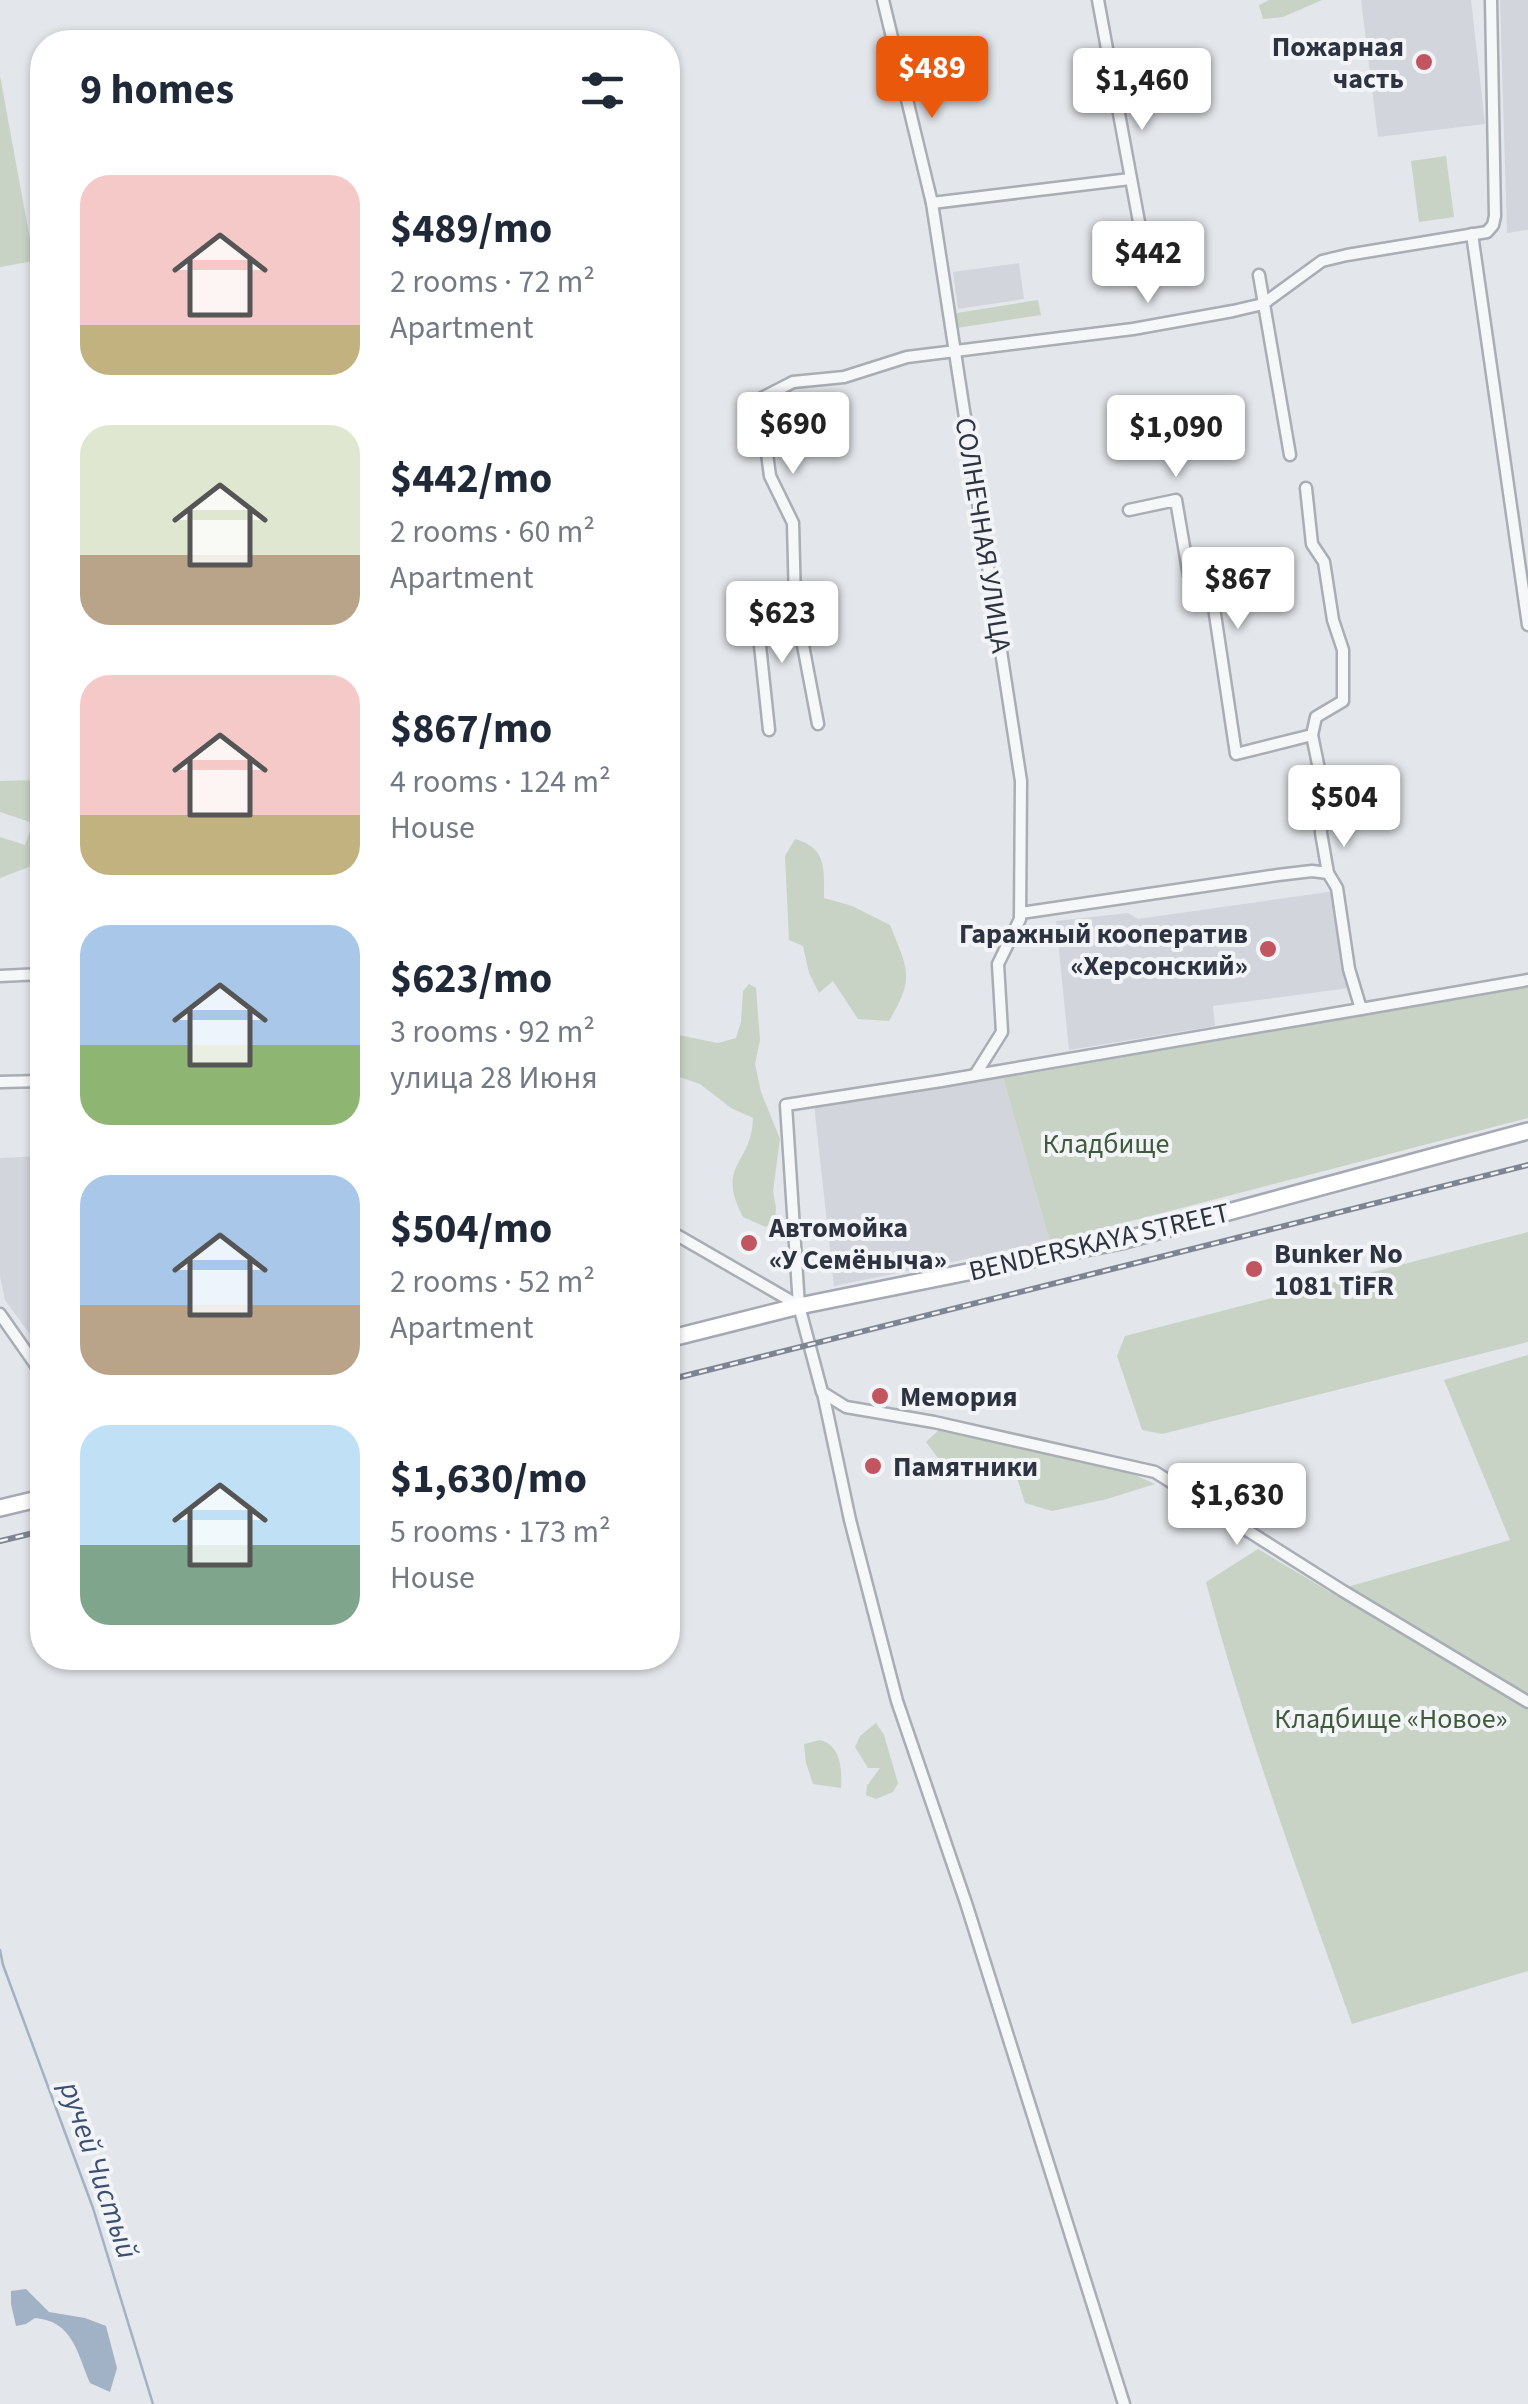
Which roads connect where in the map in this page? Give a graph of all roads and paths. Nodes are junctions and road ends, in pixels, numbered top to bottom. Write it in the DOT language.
graph roads {
  1 [pos="883,0"];
  2 [pos="1098,0"];
  3 [pos="1491,0"];
  4 [pos="1130,179"];
  5 [pos="932,203"];
  6 [pos="1472,234"];
  7 [pos="1258,275"];
  8 [pos="1171,276"];
  9 [pos="1264,304"];
  10 [pos="955,351"];
  11 [pos="1290,455"];
  12 [pos="1306,488"];
  13 [pos="1129,510"];
  14 [pos="754,608"];
  15 [pos="1528,625"];
  16 [pos="818,724"];
  17 [pos="768,730"];
  18 [pos="1312,736"];
  19 [pos="1328,874"];
  20 [pos="1020,913"];
  21 [pos="30,975"];
  22 [pos="0,976"];
  23 [pos="1528,980"];
  24 [pos="1361,1008"];
  25 [pos="974,1076"];
  26 [pos="30,1081"];
  27 [pos="0,1082"];
  28 [pos="1528,1131"];
  29 [pos="680,1237"];
  30 [pos="799,1306"];
  31 [pos="0,1314"];
  32 [pos="680,1336"];
  33 [pos="30,1357"];
  34 [pos="822,1392"];
  35 [pos="30,1501"];
  36 [pos="0,1508"];
  37 [pos="1528,1702"];
  38 [pos="1124,2404"];
  1 -- 5 [label="street, СОЛНЕЧНАЯ УЛИЦА"];
  2 -- 4 [label="street"];
  3 -- 6 [label="street"];
  4 -- 5 [label="street"];
  4 -- 8 [label="street"];
  5 -- 10 [label="street, СОЛНЕЧНАЯ УЛИЦА"];
  6 -- 9 [label="street"];
  6 -- 15 [label="street"];
  7 -- 9 [label="street"];
  9 -- 10 [label="street"];
  9 -- 11 [label="street"];
  10 -- 16 [label="street"];
  10 -- 20 [label="street, СОЛНЕЧНАЯ УЛИЦА"];
  12 -- 18 [label="street"];
  13 -- 18 [label="street"];
  14 -- 17 [label="street"];
  18 -- 19 [label="street"];
  19 -- 20 [label="street"];
  19 -- 24 [label="street"];
  20 -- 25 [label="street"];
  21 -- 22 [label="street"];
  23 -- 24 [label="street"];
  24 -- 25 [label="street"];
  25 -- 30 [label="street"];
  26 -- 27 [label="street"];
  28 -- 30 [label="main road, BENDERSKAYA STREET"];
  29 -- 30 [label="street"];
  30 -- 32 [label="main road, BENDERSKAYA STREET"];
  30 -- 34 [label="street"];
  31 -- 33 [label="street"];
  34 -- 37 [label="street"];
  34 -- 38 [label="street"];
  35 -- 36 [label="main road"];
}
